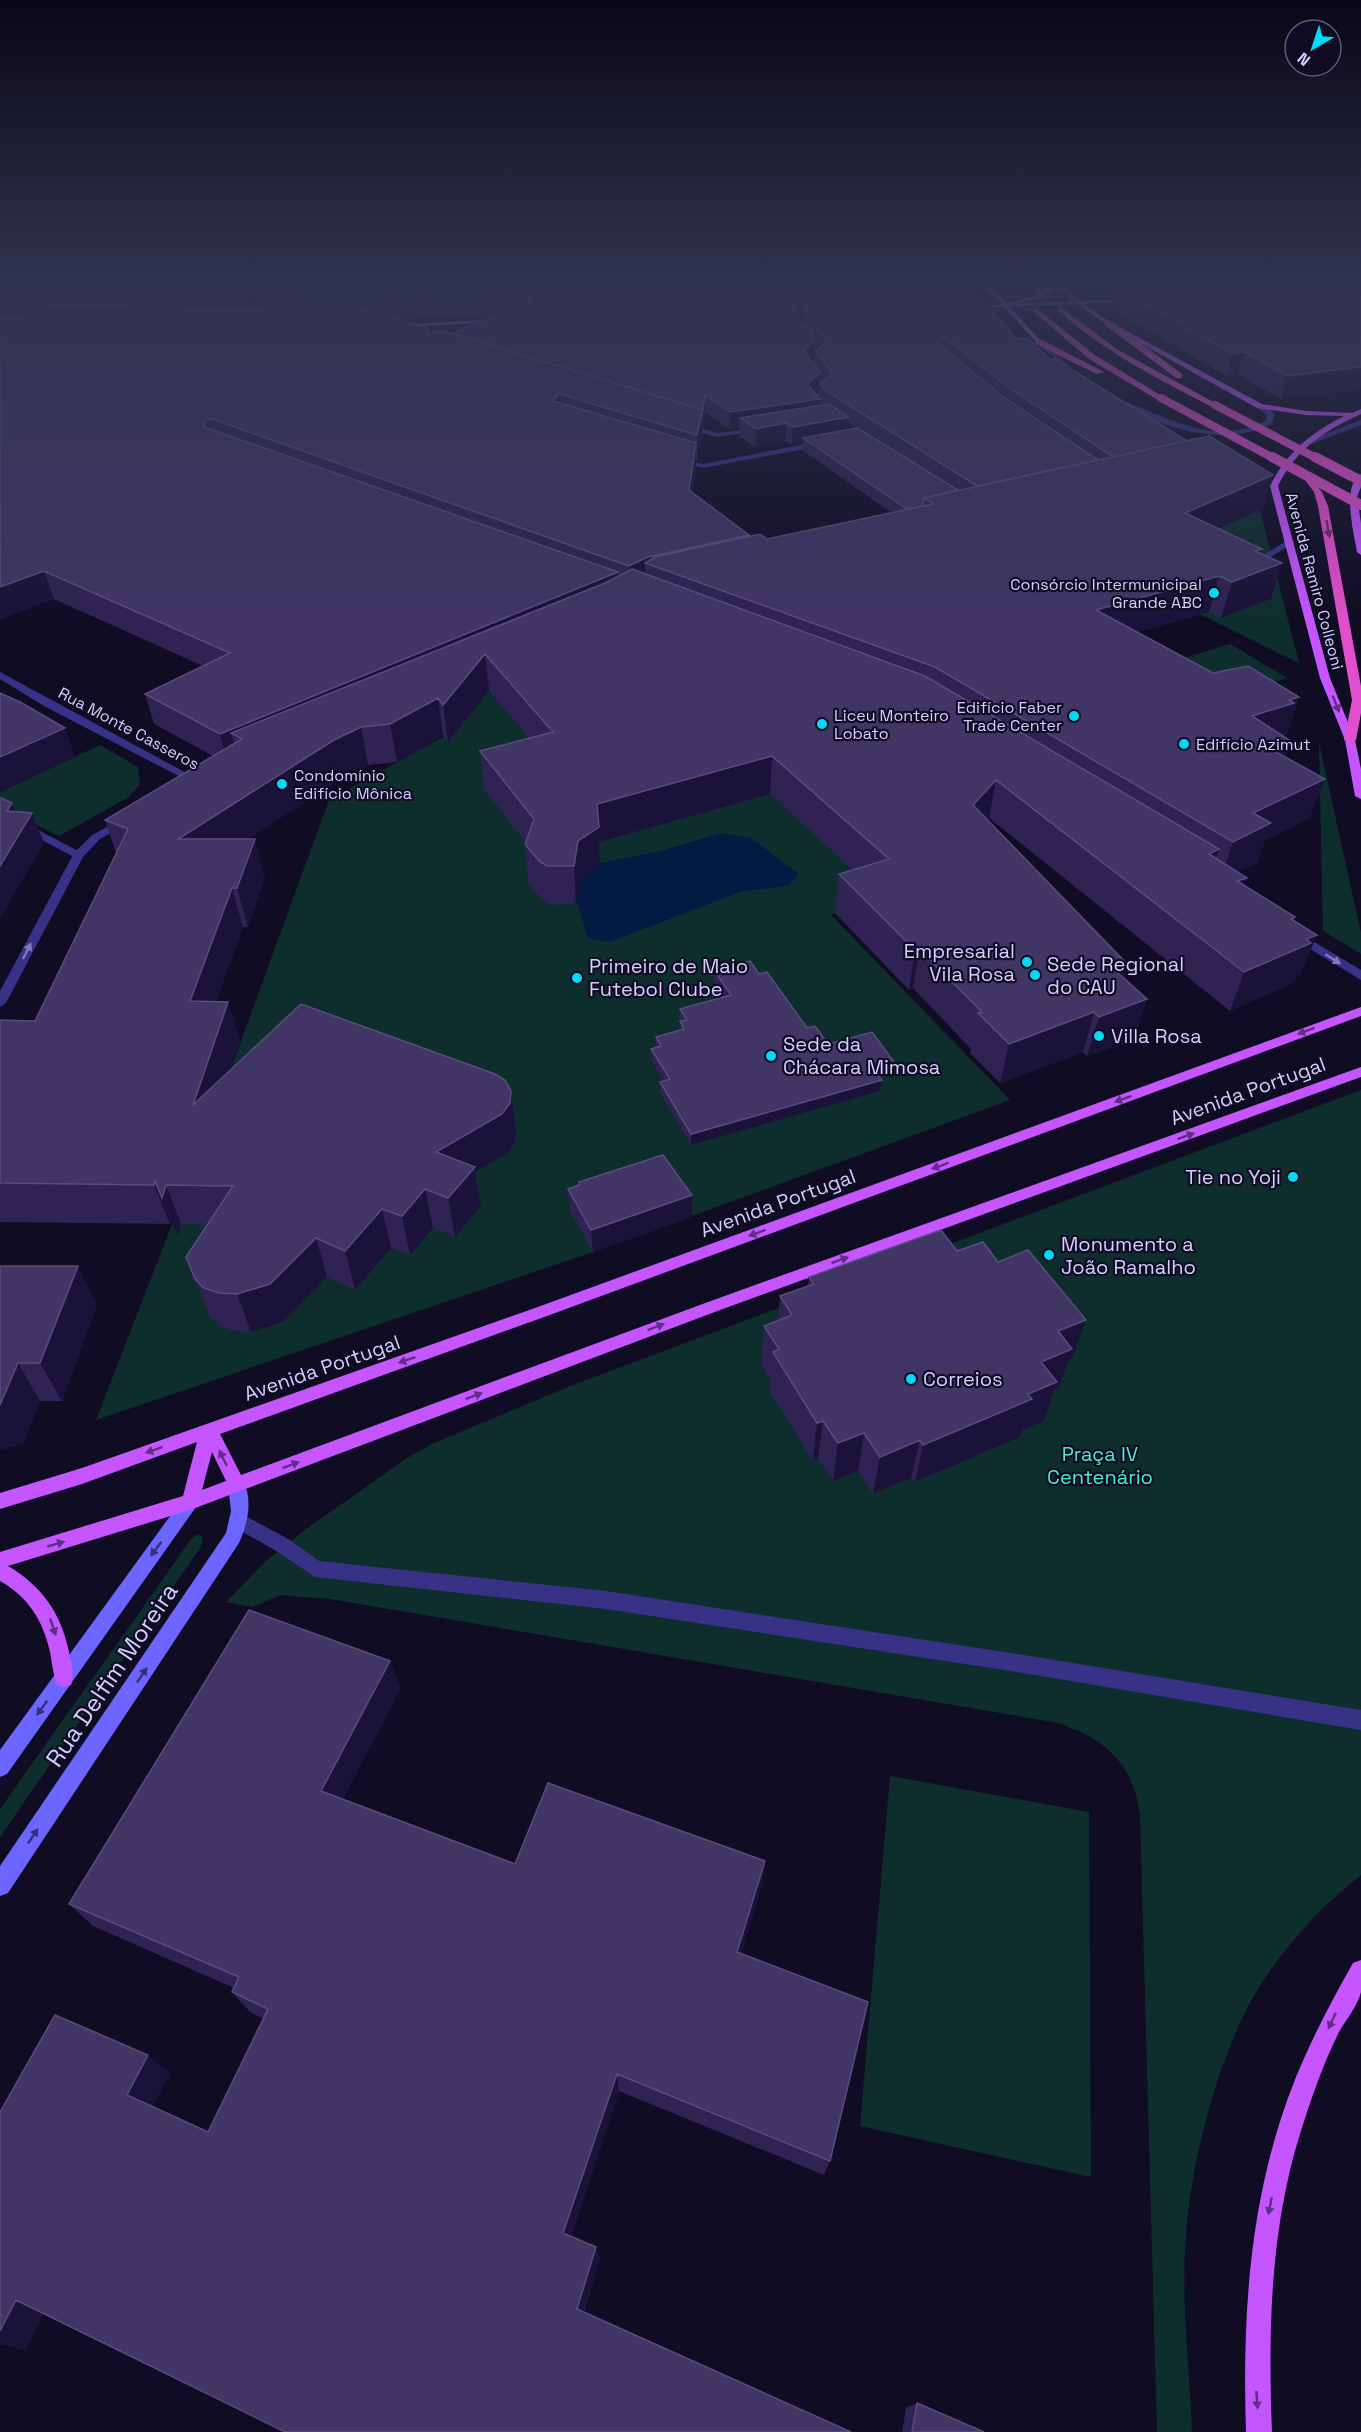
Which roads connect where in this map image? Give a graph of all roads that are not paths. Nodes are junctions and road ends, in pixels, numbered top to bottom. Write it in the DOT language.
graph roads {
  1 [pos="822,393"];
  2 [pos="1150,393"];
  3 [pos="1153,393"];
  4 [pos="1193,393"];
  5 [pos="1202,393"];
  6 [pos="1237,393"];
  7 [pos="1159,397"];
  8 [pos="1122,401"];
  9 [pos="813,402"];
  10 [pos="1215,405"];
  11 [pos="1260,406"];
  12 [pos="1358,413"];
  13 [pos="1361,422"];
  14 [pos="678,424"];
  15 [pos="766,429"];
  16 [pos="1225,433"];
  17 [pos="831,442"];
  18 [pos="1213,444"];
  19 [pos="1300,445"];
  20 [pos="674,459"];
  21 [pos="1306,476"];
  22 [pos="1361,477"];
  23 [pos="1361,505"];
  24 [pos="1291,542"];
  25 [pos="1361,552"];
  26 [pos="1258,561"];
  27 [pos="0,675"];
  28 [pos="1350,740"];
  29 [pos="198,782"];
  30 [pos="1361,796"];
  31 [pos="0,813"];
  32 [pos="138,814"];
  33 [pos="78,855"];
  34 [pos="1286,929"];
  35 [pos="1361,976"];
  36 [pos="0,1003"];
  37 [pos="1361,1011"];
  38 [pos="1361,1072"];
  39 [pos="209,1430"];
  40 [pos="237,1485"];
  41 [pos="0,1501"];
  42 [pos="190,1502"];
  43 [pos="240,1521"];
  44 [pos="0,1560"];
  45 [pos="0,1571"];
  46 [pos="63,1678"];
  47 [pos="1361,1720"];
  48 [pos="0,1767"];
  49 [pos="0,1885"];
  50 [pos="1361,1971"];
  51 [pos="1259,2432"];
  1 -- 9 [label="street"];
  2 -- 7 [label="highway"];
  3 -- 7 [label="highway"];
  4 -- 10 [label="highway"];
  5 -- 10 [label="highway"];
  6 -- 11 [label="main road"];
  7 -- 21 [label="highway, bridge"];
  8 -- 16 [label="street"];
  10 -- 22 [label="highway, bridge"];
  11 -- 12 [label="main road"];
  11 -- 16 [label="street"];
  12 -- 19 [label="main road, Avenida Ramiro Colleoni"];
  13 -- 19 [label="street"];
  14 -- 15 [label="street"];
  16 -- 18 [label="street"];
  17 -- 20 [label="street"];
  19 -- 24 [label="main road, Avenida Ramiro Colleoni"];
  21 -- 23 [label="highway, bridge"];
  21 -- 28 [label="highway, one-way"];
  22 -- 25 [label="main road"];
  24 -- 26 [label="street"];
  24 -- 28 [label="main road, Avenida Ramiro Colleoni, one-way"];
  27 -- 29 [label="street, Rua Monte Casseros"];
  28 -- 30 [label="main road, Avenida Ramiro Colleoni"];
  31 -- 33 [label="street"];
  32 -- 33 [label="street"];
  36 -- 33 [label="street, one-way"];
  34 -- 35 [label="street, one-way"];
  37 -- 39 [label="main road, Avenida Portugal, one-way"];
  40 -- 38 [label="main road, Avenida Portugal, one-way"];
  40 -- 39 [label="main road, one-way"];
  39 -- 41 [label="main road, Avenida Portugal, one-way"];
  39 -- 42 [label="main road"];
  40 -- 42 [label="main road, Avenida Portugal"];
  40 -- 43 [label="main road"];
  44 -- 42 [label="main road, Avenida Portugal, one-way"];
  42 -- 46 [label="main road, Rua Delfim Moreira, one-way"];
  43 -- 47 [label="street"];
  49 -- 43 [label="main road, Rua Delfim Moreira, one-way"];
  45 -- 46 [label="main road, one-way"];
  46 -- 48 [label="main road, Rua Delfim Moreira, one-way"];
  50 -- 51 [label="main road, one-way"];
}
